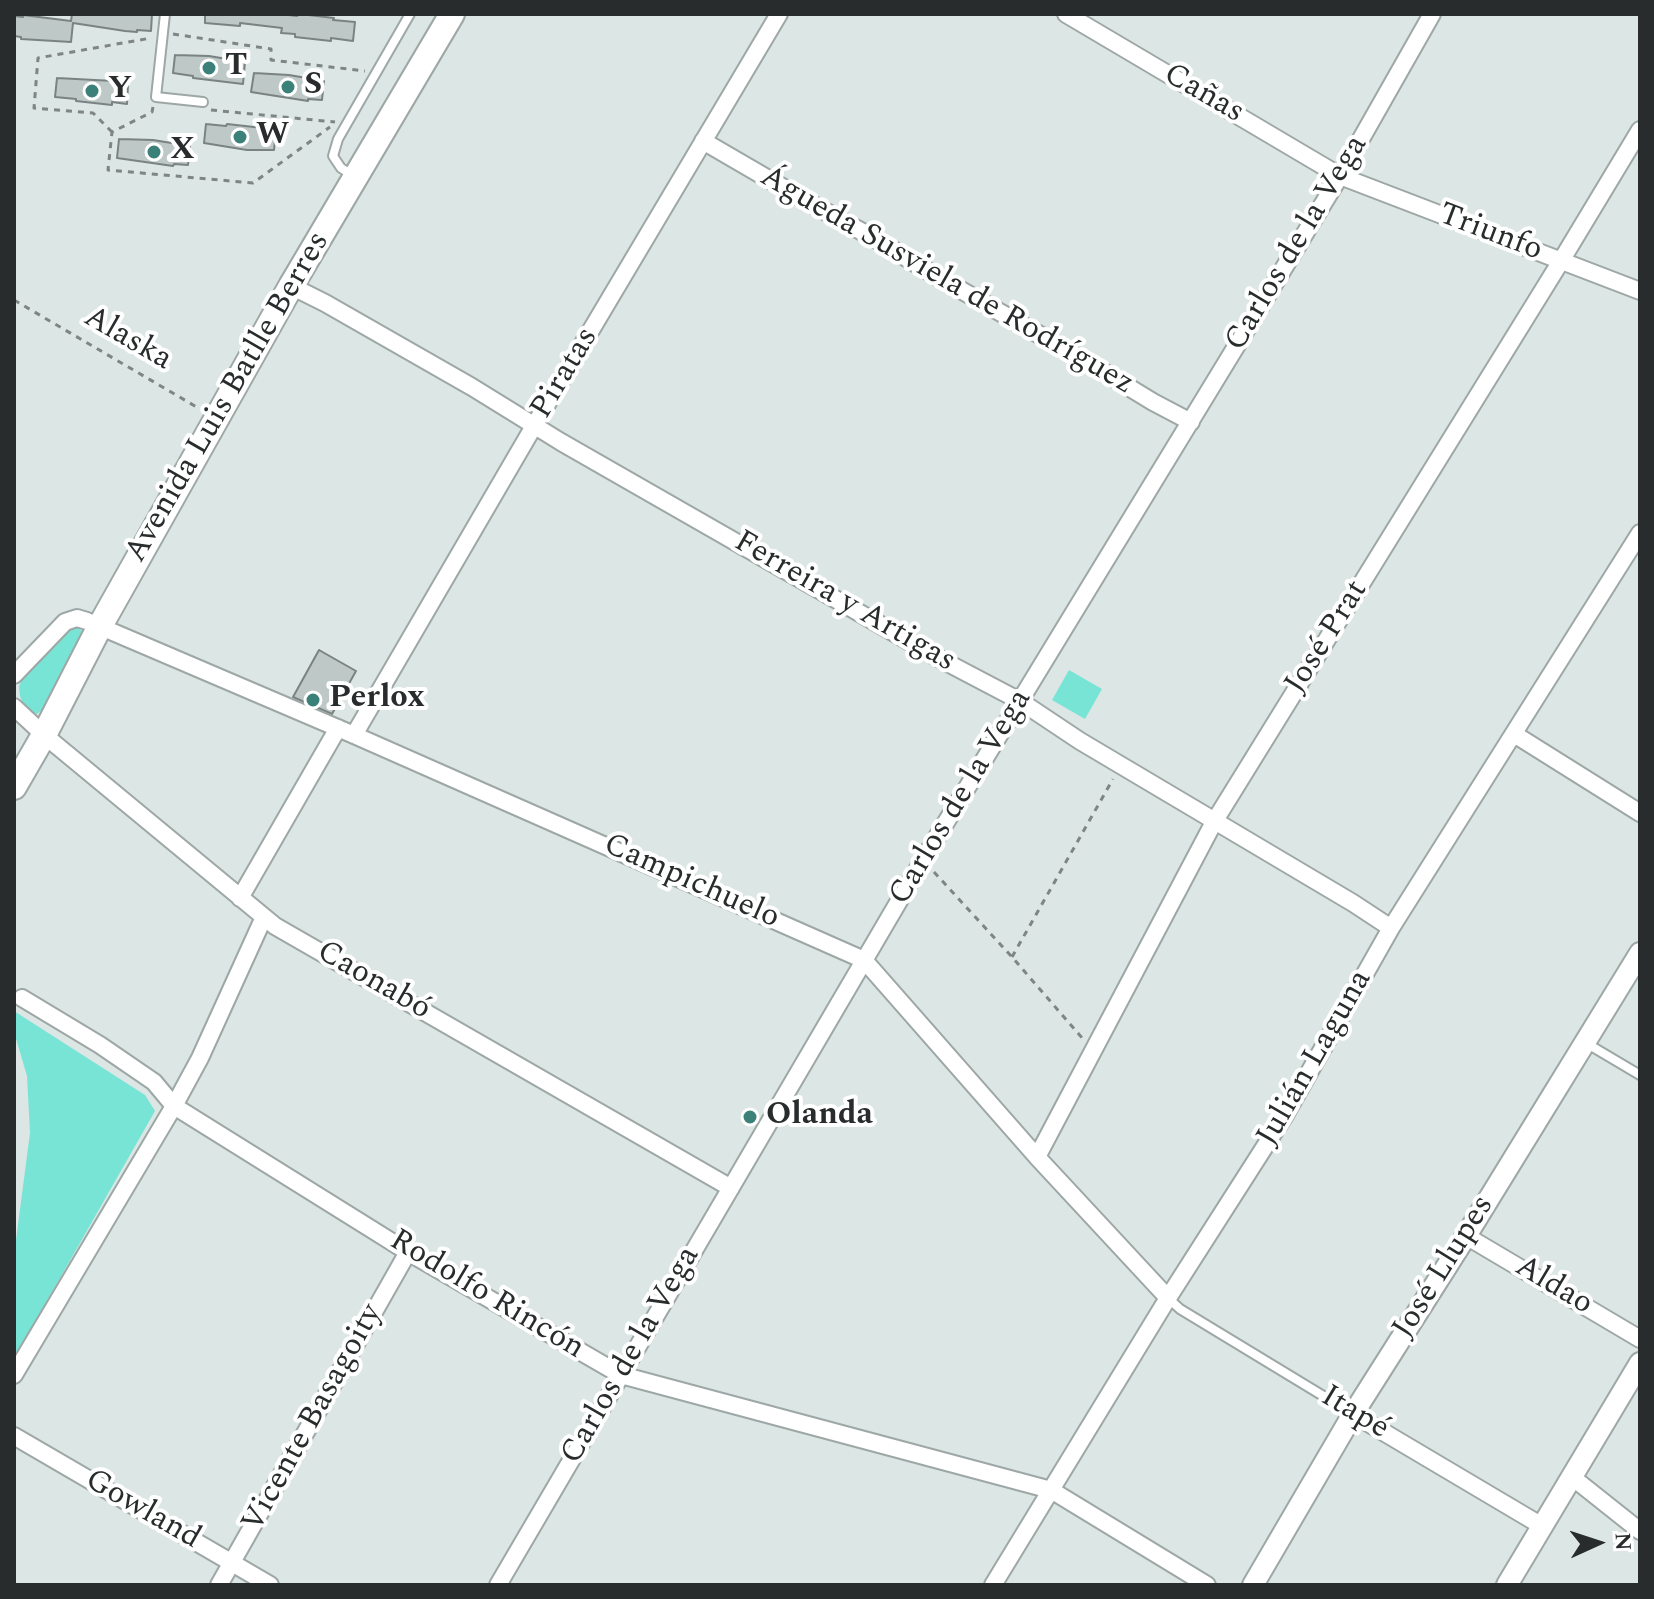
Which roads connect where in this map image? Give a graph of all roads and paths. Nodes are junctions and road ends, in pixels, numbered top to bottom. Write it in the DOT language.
graph roads {
  1 [pos="165,14"];
  2 [pos="410,14"];
  3 [pos="452,14"];
  4 [pos="779,14"];
  5 [pos="1066,14"];
  6 [pos="1432,14"];
  7 [pos="162,36"];
  8 [pos="377,73"];
  9 [pos="156,97"];
  10 [pos="203,102"];
  11 [pos="1640,130"];
  12 [pos="112,132"];
  13 [pos="703,141"];
  14 [pos="1340,176"];
  15 [pos="356,177"];
  16 [pos="1561,261"];
  17 [pos="291,286"];
  18 [pos="1640,291"];
  19 [pos="14,300"];
  20 [pos="217,419"];
  21 [pos="1191,422"];
  22 [pos="534,426"];
  23 [pos="1640,533"];
  24 [pos="100,626"];
  25 [pos="14,675"];
  26 [pos="1020,701"];
  27 [pos="14,707"];
  28 [pos="346,731"];
  29 [pos="1514,734"];
  30 [pos="44,735"];
  31 [pos="1120,765"];
  32 [pos="14,787"];
  33 [pos="1640,813"];
  34 [pos="1214,822"];
  35 [pos="923,860"];
  36 [pos="240,898"];
  37 [pos="264,917"];
  38 [pos="1391,928"];
  39 [pos="1640,953"];
  40 [pos="1012,957"];
  41 [pos="864,960"];
  42 [pos="22,998"];
  43 [pos="1585,1042"];
  44 [pos="1093,1050"];
  45 [pos="1640,1075"];
  46 [pos="174,1106"];
  47 [pos="1037,1157"];
  48 [pos="731,1188"];
  49 [pos="1466,1236"];
  50 [pos="408,1252"];
  51 [pos="1168,1298"];
  52 [pos="1640,1339"];
  53 [pos="1640,1363"];
  54 [pos="14,1375"];
  55 [pos="621,1375"];
  56 [pos="1353,1414"];
  57 [pos="14,1436"];
  58 [pos="1572,1477"];
  59 [pos="1051,1490"];
  60 [pos="1542,1526"];
  61 [pos="1640,1531"];
  62 [pos="232,1563"];
  63 [pos="219,1585"];
  64 [pos="270,1585"];
  65 [pos="498,1585"];
  66 [pos="993,1585"];
  67 [pos="1207,1585"];
  68 [pos="1253,1585"];
  69 [pos="1507,1585"];
  1 -- 7 [label="lane"];
  2 -- 8 [label="lane"];
  3 -- 15 [label="main road, Avenida Luis Batlle Berres"];
  4 -- 13 [label="street, Piratas"];
  5 -- 14 [label="street, Cañas"];
  6 -- 14 [label="street, Carlos de la Vega"];
  7 -- 8 [label="path"];
  7 -- 9 [label="lane"];
  7 -- 12 [label="path"];
  8 -- 15 [label="lane"];
  9 -- 10 [label="lane"];
  9 -- 12 [label="path"];
  10 -- 12 [label="path"];
  11 -- 16 [label="street, José Prat"];
  13 -- 21 [label="street, Águeda Susviela de Rodríguez"];
  13 -- 22 [label="street, Piratas"];
  14 -- 16 [label="street, Triunfo"];
  14 -- 21 [label="street, Carlos de la Vega"];
  15 -- 17 [label="main road, Avenida Luis Batlle Berres"];
  16 -- 18 [label="street, Triunfo"];
  16 -- 34 [label="street, José Prat"];
  17 -- 20 [label="main road, Avenida Luis Batlle Berres"];
  17 -- 22 [label="street, Ferreira y Artigas"];
  19 -- 20 [label="path, Alaska"];
  20 -- 24 [label="main road, Avenida Luis Batlle Berres"];
  21 -- 26 [label="street, Carlos de la Vega"];
  22 -- 26 [label="street, Ferreira y Artigas"];
  22 -- 28 [label="street, Piratas"];
  23 -- 29 [label="street, Julián Laguna"];
  24 -- 25 [label="street"];
  24 -- 28 [label="street, Campichuelo"];
  24 -- 30 [label="main road, Avenida Luis Batlle Berres"];
  26 -- 31 [label="street, Ferreira y Artigas"];
  26 -- 35 [label="street, Carlos de la Vega"];
  27 -- 30 [label="street"];
  28 -- 36 [label="street, Piratas"];
  28 -- 41 [label="street, Campichuelo"];
  29 -- 33 [label="street"];
  29 -- 38 [label="street, Julián Laguna"];
  30 -- 32 [label="main road, Avenida Luis Batlle Berres"];
  30 -- 36 [label="street, Caonabó"];
  31 -- 34 [label="street, Ferreira y Artigas"];
  31 -- 40 [label="path"];
  34 -- 38 [label="street, Ferreira y Artigas"];
  34 -- 44 [label="street, José Prat"];
  35 -- 40 [label="path"];
  35 -- 41 [label="street, Carlos de la Vega"];
  36 -- 37 [label="street, Caonabó"];
  37 -- 46 [label="street"];
  37 -- 48 [label="street, Caonabó"];
  38 -- 51 [label="street, Julián Laguna"];
  39 -- 43 [label="street, José Llupes"];
  40 -- 44 [label="path"];
  41 -- 47 [label="street, Campichuelo"];
  41 -- 48 [label="street, Carlos de la Vega"];
  42 -- 46 [label="street, Rodolfo Rincón"];
  43 -- 45 [label="lane"];
  43 -- 49 [label="street, José Llupes"];
  44 -- 47 [label="street, José Prat"];
  46 -- 50 [label="street, Rodolfo Rincón"];
  46 -- 54 [label="street"];
  47 -- 51 [label="street, Campichuelo"];
  48 -- 55 [label="street, Carlos de la Vega"];
  49 -- 52 [label="street, Aldao"];
  49 -- 56 [label="street, José Llupes"];
  50 -- 55 [label="street, Rodolfo Rincón"];
  50 -- 62 [label="street, Vicente Basagoity"];
  51 -- 56 [label="lane, Itapé"];
  51 -- 59 [label="street, Julián Laguna"];
  53 -- 58 [label="street"];
  55 -- 59 [label="street, Rodolfo Rincón"];
  55 -- 65 [label="street, Carlos de la Vega"];
  56 -- 60 [label="street, Itapé"];
  56 -- 68 [label="street, José Llupes"];
  57 -- 62 [label="street, Gowland"];
  58 -- 60 [label="street"];
  58 -- 61 [label="street"];
  59 -- 66 [label="street, Julián Laguna"];
  59 -- 67 [label="street, Rodolfo Rincón"];
  60 -- 69 [label="street"];
  62 -- 63 [label="street, Vicente Basagoity"];
  62 -- 64 [label="street, Gowland"];
}
